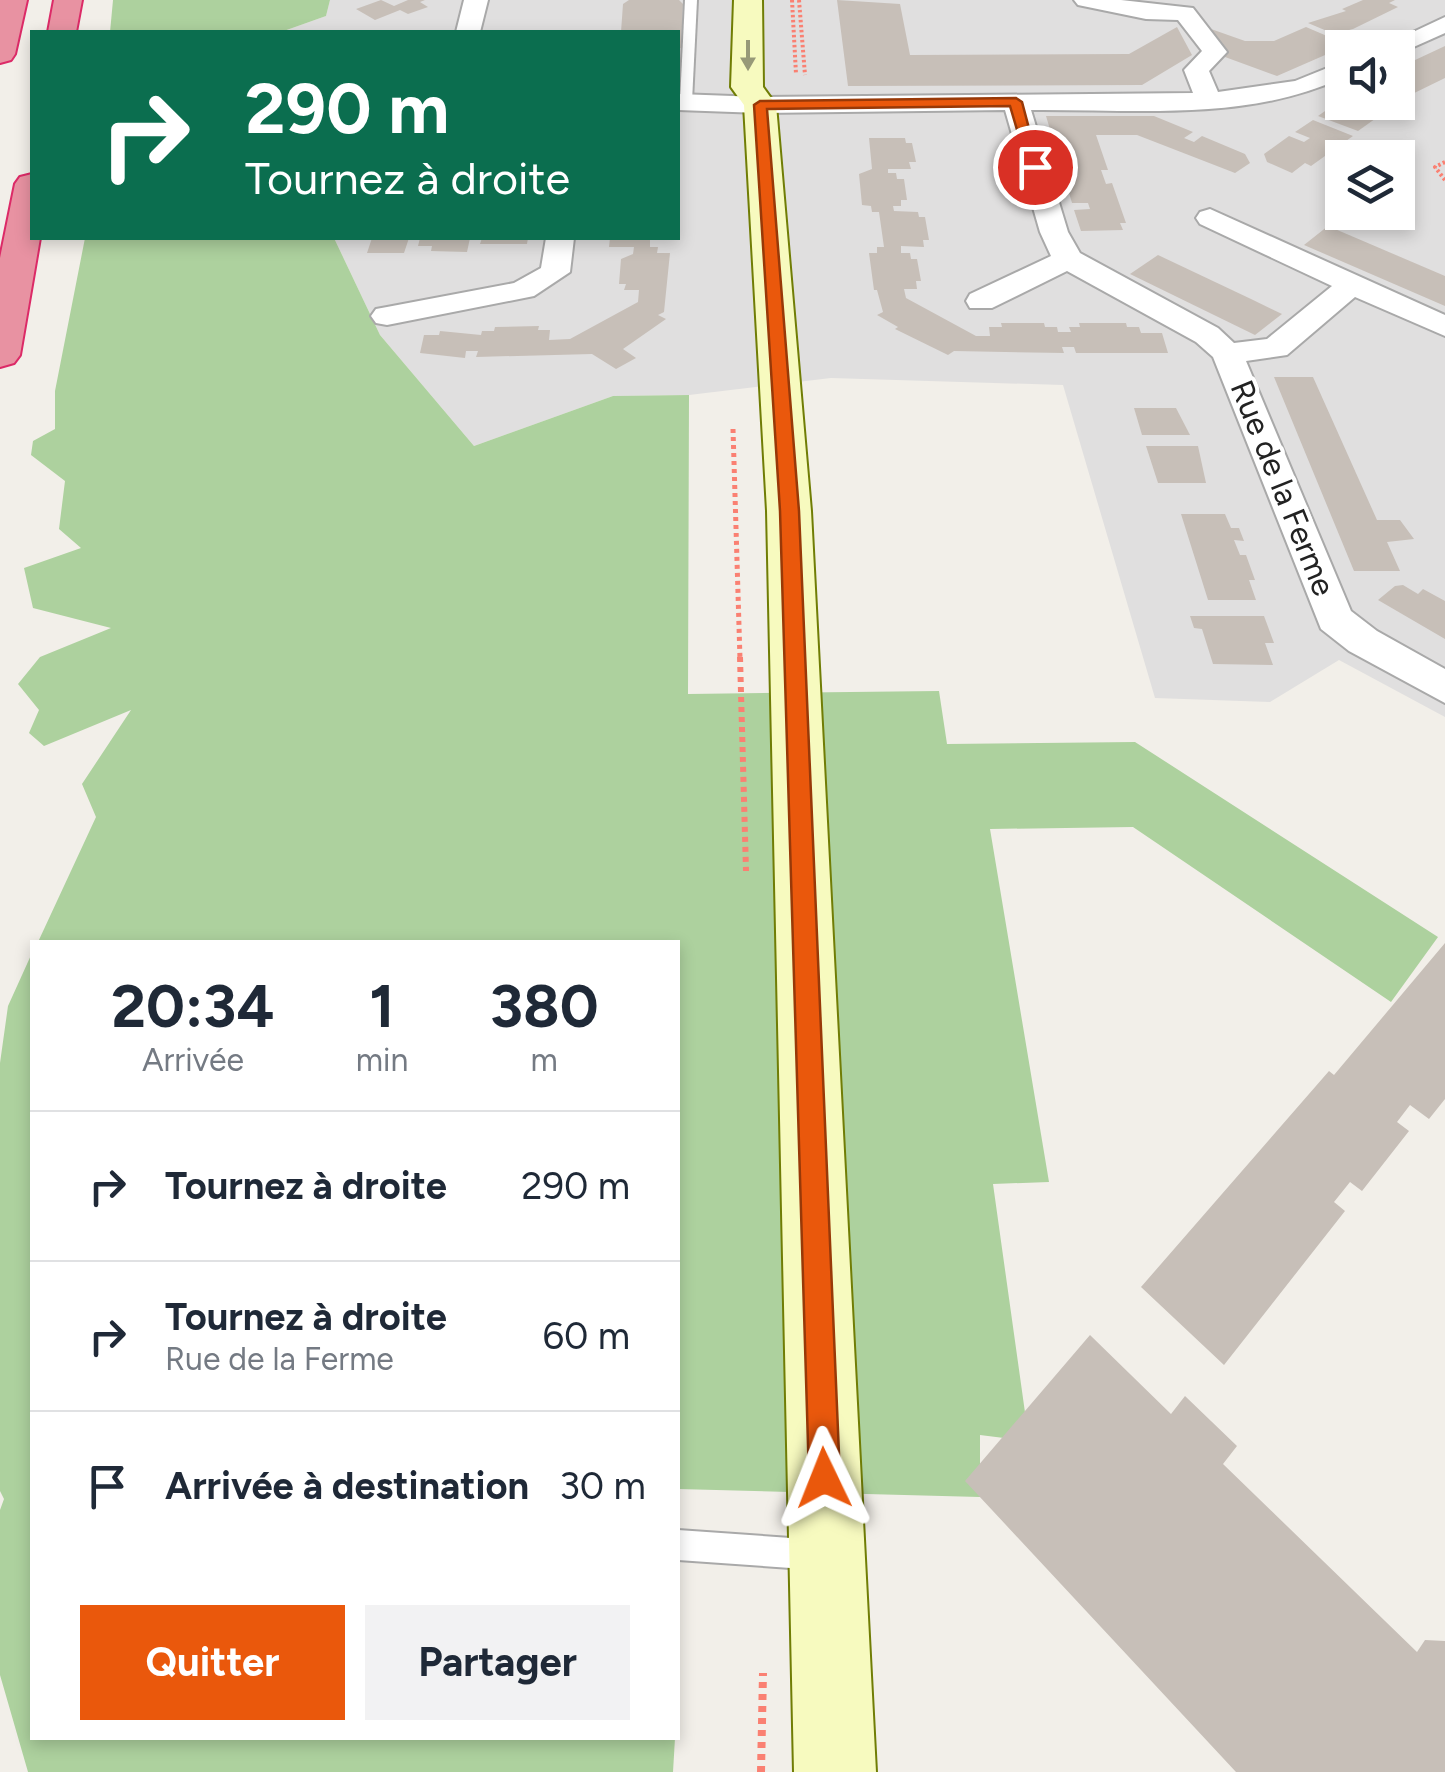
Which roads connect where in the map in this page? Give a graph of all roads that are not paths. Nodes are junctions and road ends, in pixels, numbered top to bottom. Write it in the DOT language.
graph roads {
  1 [pos="13,0"];
  2 [pos="68,0"];
  3 [pos="476,0"];
  4 [pos="690,0"];
  5 [pos="748,0"];
  6 [pos="768,0"];
  7 [pos="1086,0"];
  8 [pos="1440,15"];
  9 [pos="62,30"];
  10 [pos="468,30"];
  11 [pos="1415,32"];
  12 [pos="0,54"];
  13 [pos="1325,77"];
  14 [pos="1210,100"];
  15 [pos="682,102"];
  16 [pos="1016,102"];
  17 [pos="760,105"];
  18 [pos="30,195"];
  19 [pos="1210,218"];
  20 [pos="560,240"];
  21 [pos="1068,259"];
  22 [pos="1352,284"];
  23 [pos="981,301"];
  24 [pos="387,316"];
  25 [pos="1445,327"];
  26 [pos="1227,353"];
  27 [pos="0,354"];
  28 [pos="1445,688"];
  29 [pos="680,1546"];
  30 [pos="827,1556"];
  31 [pos="836,1772"];
  1 -- 12 [label="highway"];
  2 -- 9 [label="highway"];
  3 -- 10 [label="street"];
  4 -- 15 [label="lane"];
  5 -- 17 [label="main road, one-way"];
  6 -- 17 [label="main road"];
  7 -- 14 [label="street"];
  8 -- 11 [label="street"];
  13 -- 14 [label="street"];
  14 -- 16 [label="street"];
  15 -- 17 [label="street"];
  16 -- 17 [label="street"];
  16 -- 21 [label="street"];
  17 -- 30 [label="main road"];
  18 -- 27 [label="highway"];
  19 -- 22 [label="street"];
  20 -- 24 [label="street"];
  21 -- 23 [label="street"];
  21 -- 26 [label="street, Rue de la Ferme"];
  22 -- 25 [label="street"];
  22 -- 26 [label="street"];
  26 -- 28 [label="street, Rue de la Ferme"];
  29 -- 30 [label="lane"];
  30 -- 31 [label="main road"];
}
